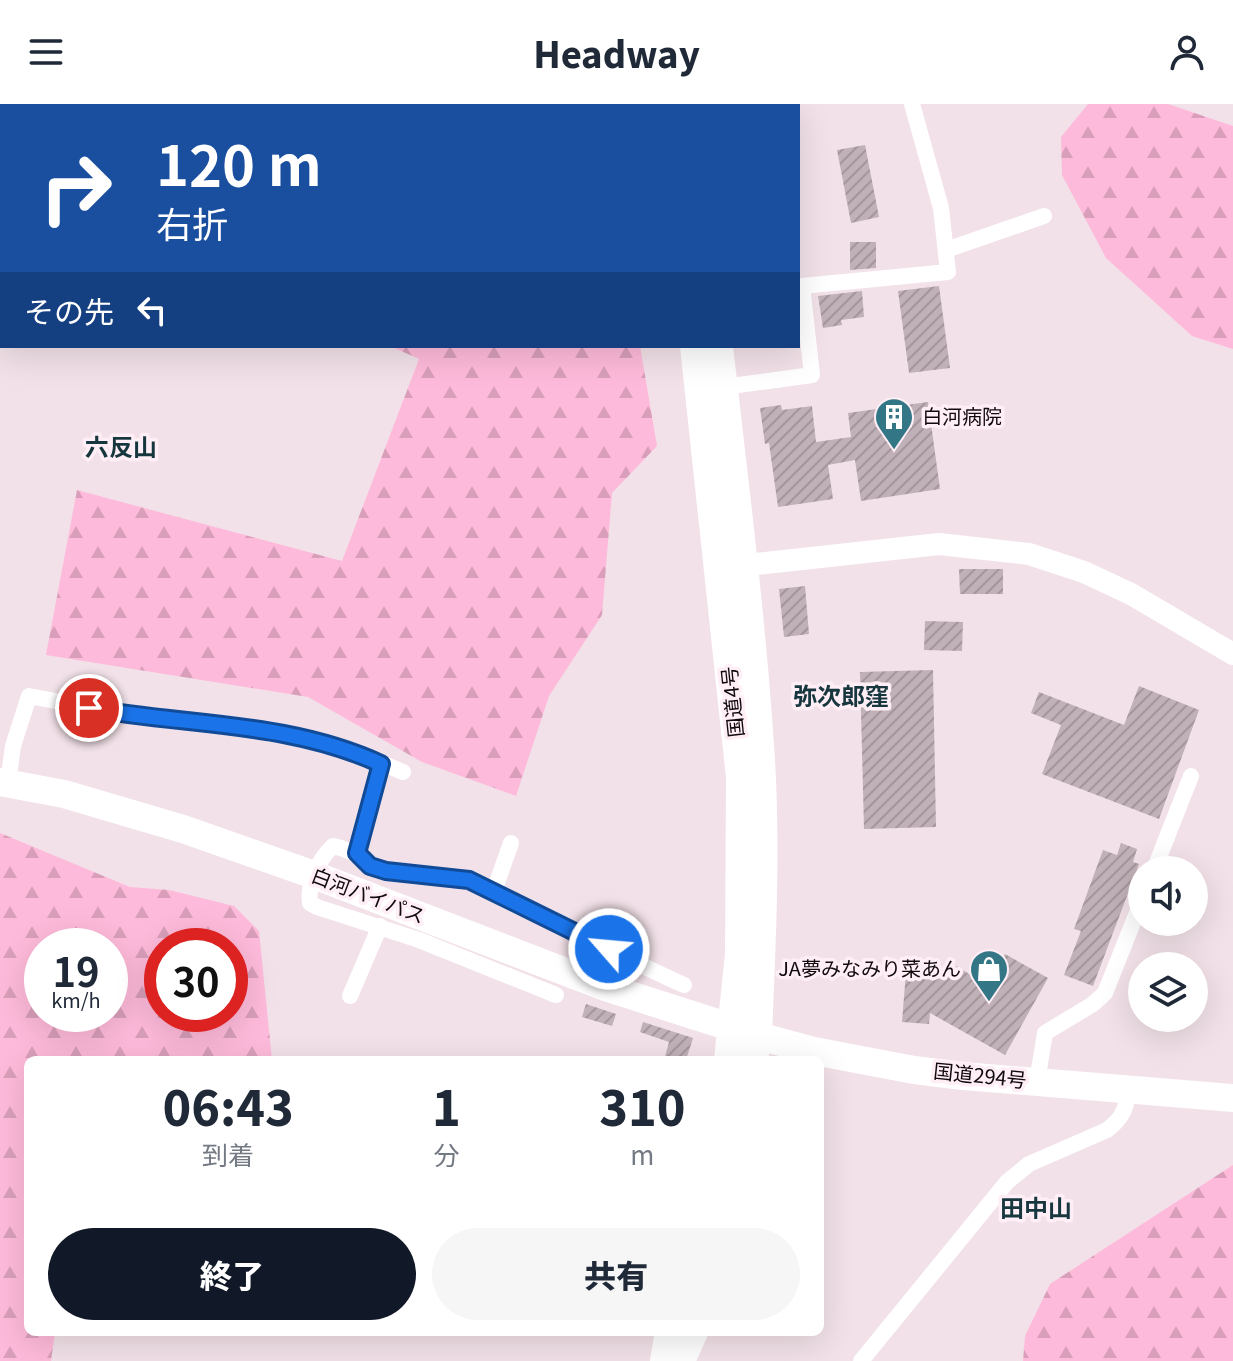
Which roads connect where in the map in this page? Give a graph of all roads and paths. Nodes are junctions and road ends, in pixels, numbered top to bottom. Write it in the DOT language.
graph roads {
  1 [pos="912,104"];
  2 [pos="1044,216"];
  3 [pos="946,250"];
  4 [pos="694,348"];
  5 [pos="719,348"];
  6 [pos="724,387"];
  7 [pos="732,566"];
  8 [pos="1233,654"];
  9 [pos="381,764"];
  10 [pos="403,772"];
  11 [pos="1191,776"];
  12 [pos="4,782"];
  13 [pos="511,843"];
  14 [pos="357,853"];
  15 [pos="1160,856"];
  16 [pos="314,875"];
  17 [pos="493,894"];
  18 [pos="380,926"];
  19 [pos="1128,935"];
  20 [pos="684,985"];
  21 [pos="556,995"];
  22 [pos="350,996"];
  23 [pos="731,1027"];
  24 [pos="756,1048"];
  25 [pos="728,1056"];
  26 [pos="1037,1082"];
  27 [pos="1129,1090"];
  28 [pos="1233,1098"];
  29 [pos="668,1336"];
  30 [pos="692,1336"];
  31 [pos="664,1361"];
  32 [pos="681,1361"];
  33 [pos="861,1361"];
  1 -- 3 [label="street"];
  2 -- 3 [label="street"];
  3 -- 6 [label="street"];
  4 -- 7 [label="highway, 国道4号"];
  5 -- 6 [label="highway, 国道4号"];
  6 -- 7 [label="highway, 国道4号"];
  7 -- 8 [label="street"];
  7 -- 23 [label="highway, 国道4号"];
  7 -- 24 [label="highway, 国道4号"];
  9 -- 10 [label="street"];
  9 -- 12 [label="street"];
  9 -- 14 [label="street"];
  11 -- 15 [label="street"];
  12 -- 16 [label="highway, 白河バイパス"];
  13 -- 17 [label="street"];
  14 -- 16 [label="street"];
  14 -- 17 [label="street"];
  16 -- 18 [label="street"];
  16 -- 23 [label="highway, 白河バイパス"];
  17 -- 20 [label="street"];
  18 -- 21 [label="street"];
  18 -- 22 [label="street"];
  19 -- 26 [label="street"];
  23 -- 24 [label="highway, 国道294号"];
  23 -- 25 [label="highway, 国道4号"];
  24 -- 26 [label="highway, 国道294号"];
  26 -- 27 [label="highway, 国道294号"];
  27 -- 28 [label="highway, 国道294号"];
  27 -- 33 [label="street"];
  29 -- 31 [label="highway"];
  30 -- 32 [label="highway"];
}
